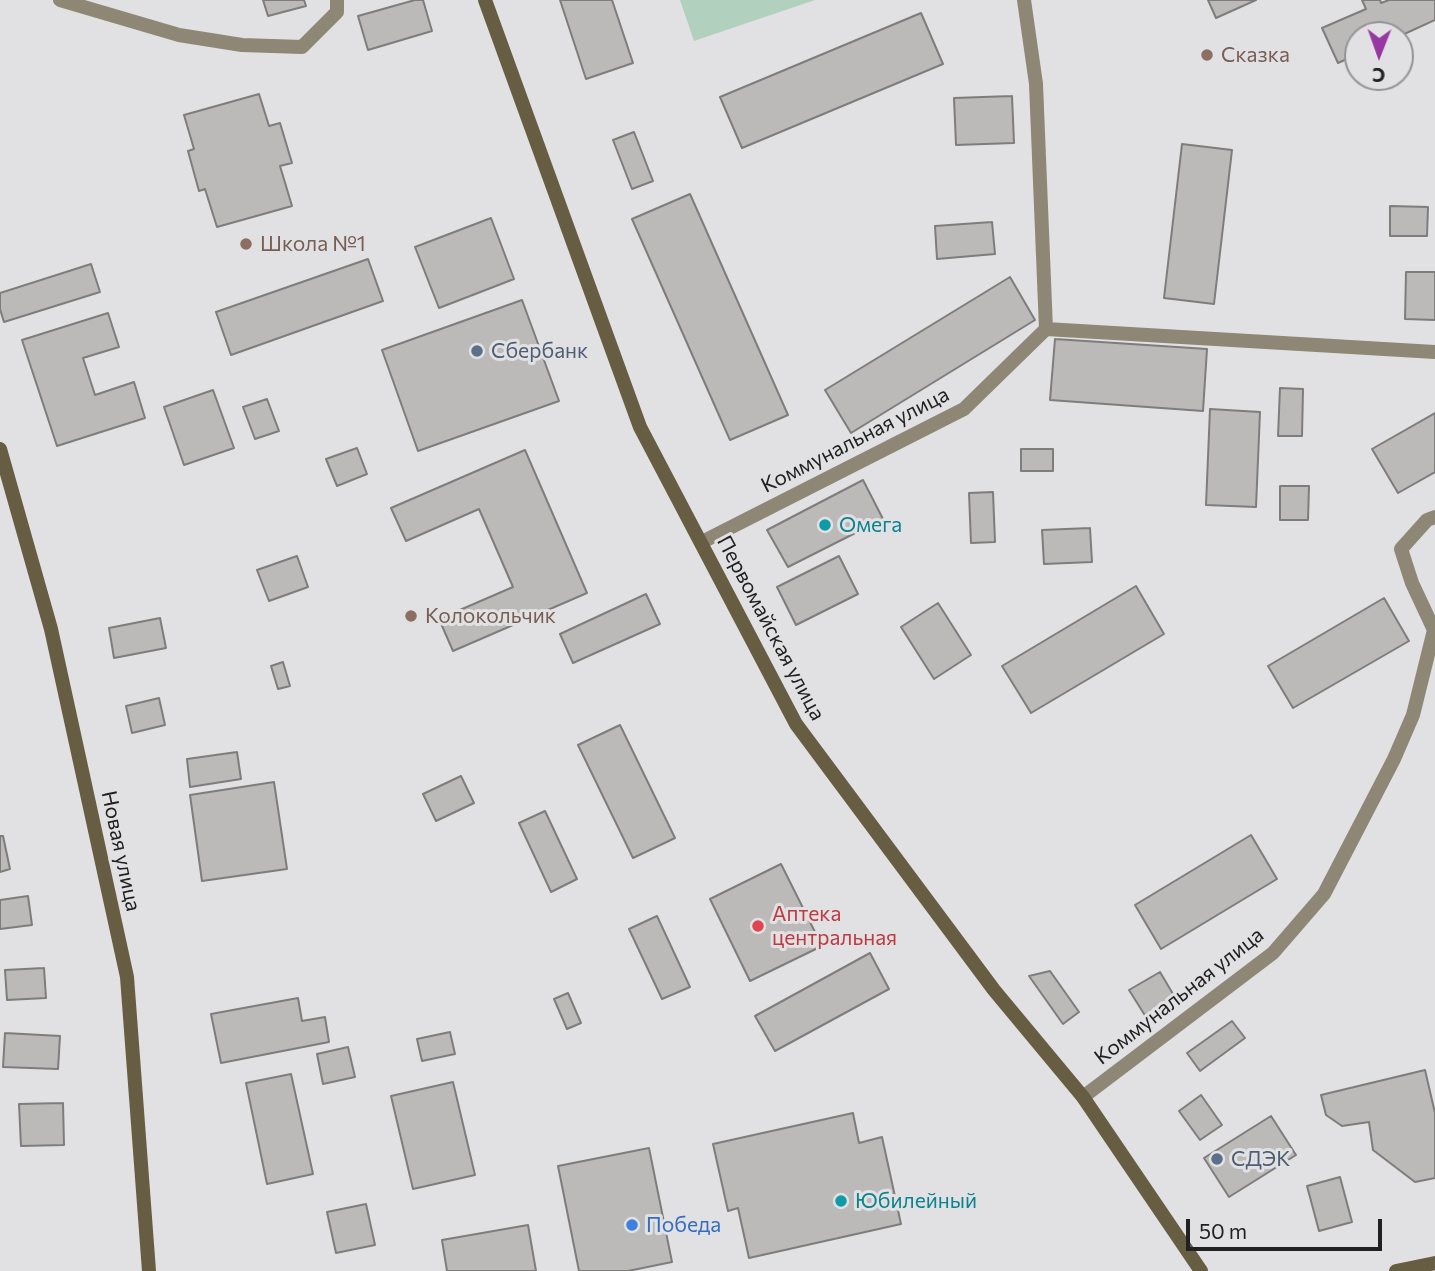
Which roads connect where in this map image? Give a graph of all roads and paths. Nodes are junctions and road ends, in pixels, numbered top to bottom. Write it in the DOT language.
graph roads {
  1 [pos="61,0"];
  2 [pos="337,0"];
  3 [pos="485,0"];
  4 [pos="1024,0"];
  5 [pos="1046,329"];
  6 [pos="1435,352"];
  7 [pos="0,449"];
  8 [pos="1435,517"];
  9 [pos="702,542"];
  10 [pos="1083,1097"];
  11 [pos="1435,1263"];
  12 [pos="149,1271"];
  13 [pos="1201,1271"];
  14 [pos="1396,1271"];
  1 -- 2 [label="street"];
  3 -- 9 [label="street, Первомайская улица"];
  4 -- 5 [label="street"];
  5 -- 6 [label="street"];
  5 -- 9 [label="street, Коммунальная улица"];
  7 -- 12 [label="street, Новая улица"];
  8 -- 10 [label="street, Коммунальная улица"];
  9 -- 10 [label="street, Первомайская улица"];
  10 -- 13 [label="street, Первомайская улица"];
  11 -- 14 [label="street"];
}
